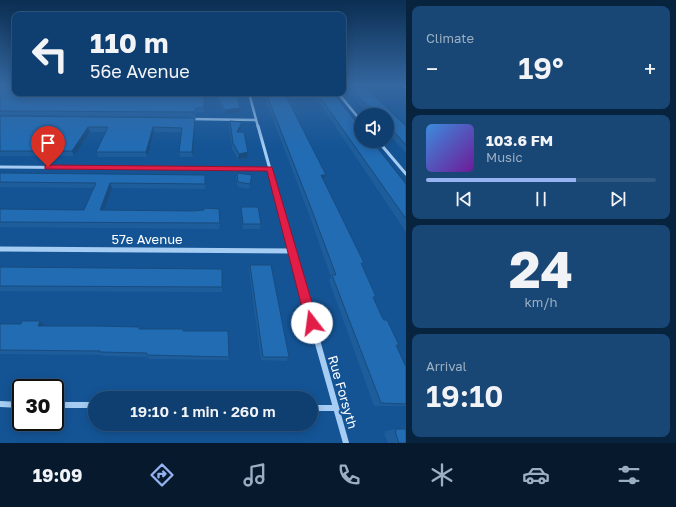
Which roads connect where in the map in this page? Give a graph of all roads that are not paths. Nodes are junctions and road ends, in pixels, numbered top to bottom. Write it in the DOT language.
graph roads {
  1 [pos="252,106"];
  2 [pos="184,119"];
  3 [pos="256,120"];
  4 [pos="384,148"];
  5 [pos="0,167"];
  6 [pos="270,168"];
  7 [pos="406,174"];
  8 [pos="0,249"];
  9 [pos="293,252"];
  10 [pos="0,404"];
  11 [pos="12,405"];
  12 [pos="64,405"];
  13 [pos="88,406"];
  14 [pos="318,408"];
  15 [pos="336,408"];
  16 [pos="346,443"];
  1 -- 3 [label="street, Rue Forsyth"];
  2 -- 3 [label="street"];
  3 -- 6 [label="street, Rue Forsyth"];
  4 -- 7 [label="street"];
  5 -- 6 [label="street"];
  6 -- 9 [label="street, Rue Forsyth"];
  8 -- 9 [label="street, 57e Avenue"];
  9 -- 15 [label="street, Rue Forsyth"];
  10 -- 11 [label="street"];
  12 -- 13 [label="street"];
  14 -- 15 [label="street"];
  15 -- 16 [label="street, Rue Forsyth"];
}
